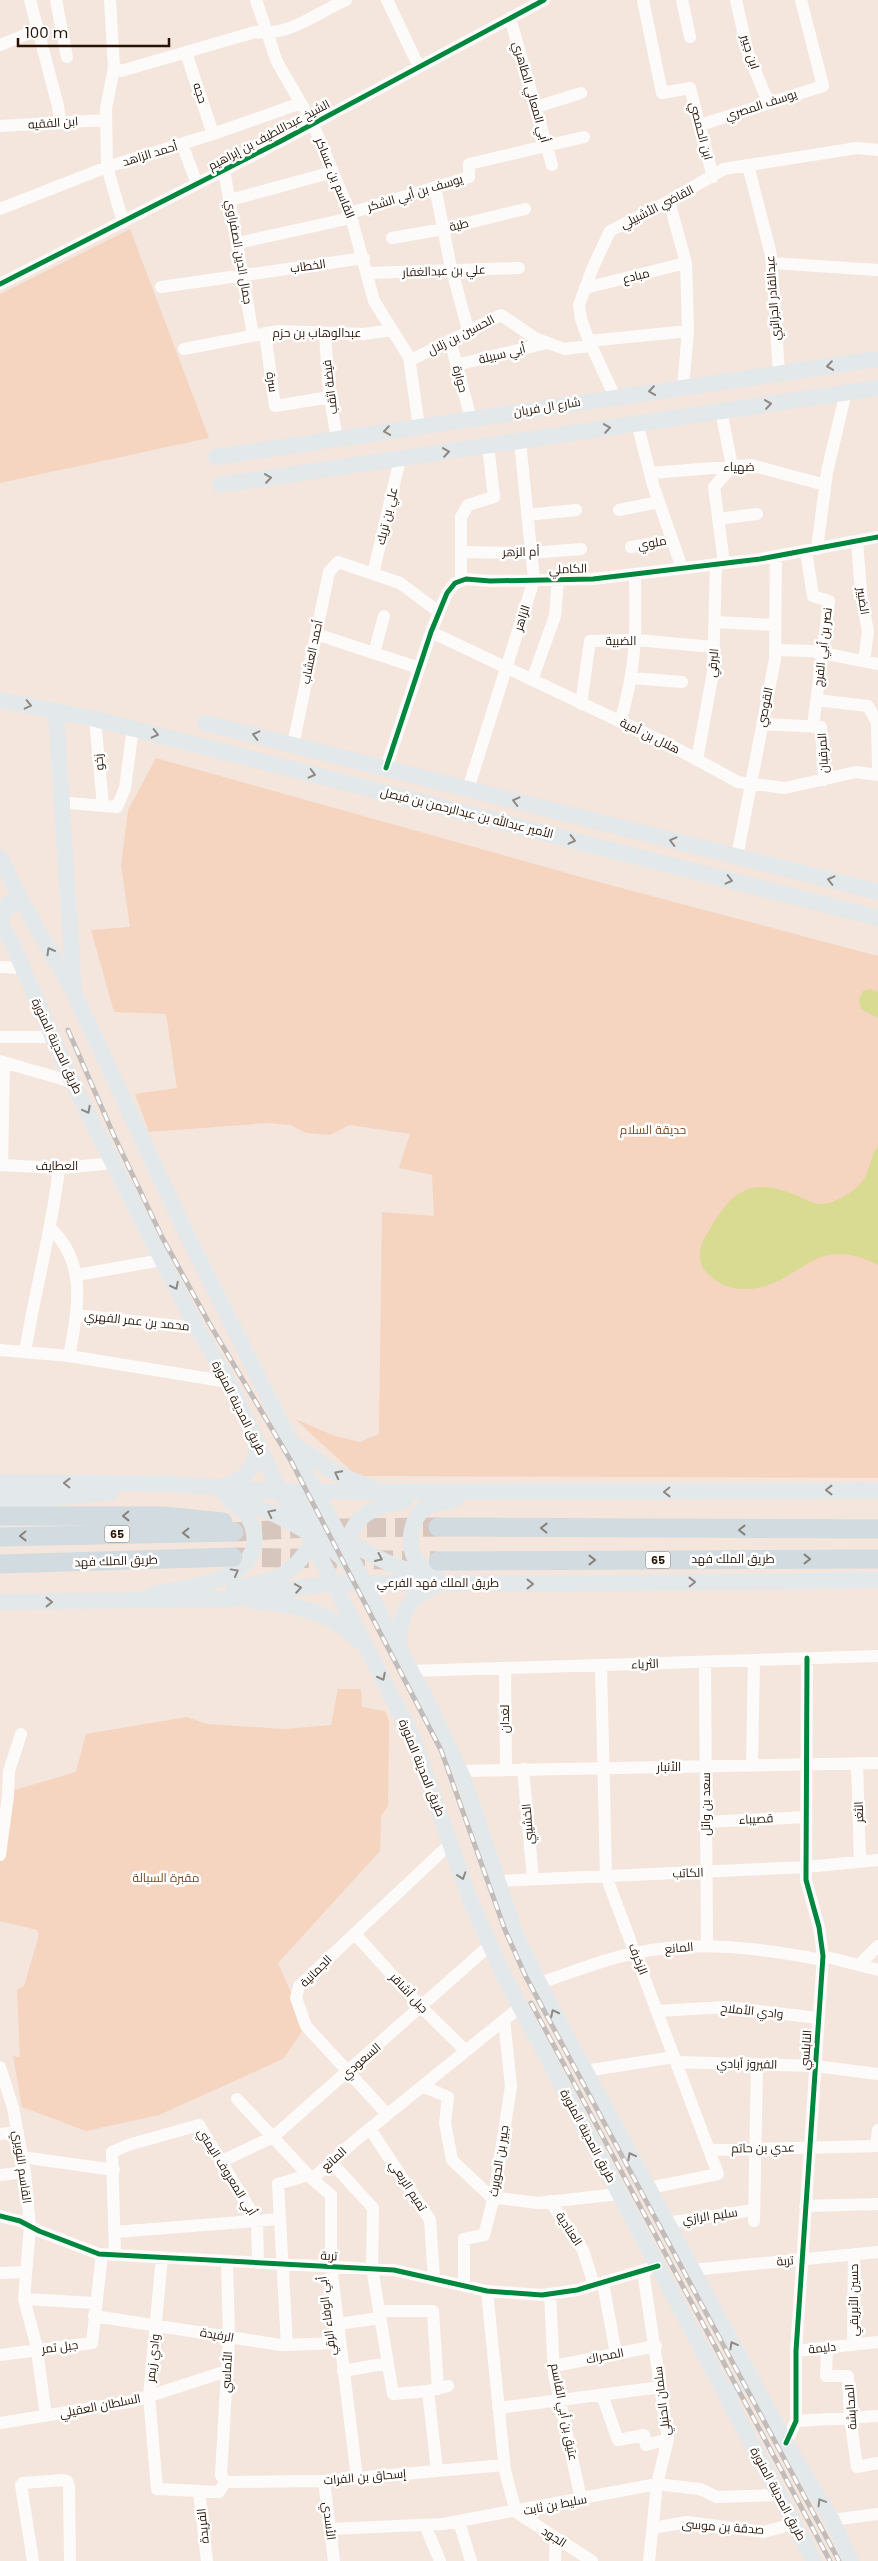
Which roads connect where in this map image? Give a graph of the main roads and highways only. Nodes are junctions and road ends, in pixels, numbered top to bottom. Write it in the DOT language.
graph roads {
  1 [pos="878,359"];
  2 [pos="878,388"];
  3 [pos="216,457"];
  4 [pos="220,485"];
  5 [pos="0,700"];
  6 [pos="56,711"];
  7 [pos="205,722"];
  8 [pos="0,856"];
  9 [pos="878,892"];
  10 [pos="22,902"];
  11 [pos="878,918"];
  12 [pos="0,923"];
  13 [pos="74,993"];
  14 [pos="257,1442"];
  15 [pos="291,1442"];
  16 [pos="0,1482"];
  17 [pos="175,1484"];
  18 [pos="220,1488"];
  19 [pos="878,1491"];
  20 [pos="280,1492"];
  21 [pos="316,1492"];
  22 [pos="383,1493"];
  23 [pos="484,1494"];
  24 [pos="0,1498"];
  25 [pos="0,1516"];
  26 [pos="319,1521"];
  27 [pos="438,1527"];
  28 [pos="878,1529"];
  29 [pos="0,1536"];
  30 [pos="311,1538"];
  31 [pos="344,1545"];
  32 [pos="233,1557"];
  33 [pos="878,1559"];
  34 [pos="438,1561"];
  35 [pos="0,1566"];
  36 [pos="878,1580"];
  37 [pos="333,1582"];
  38 [pos="366,1583"];
  39 [pos="445,1584"];
  40 [pos="485,1584"];
  41 [pos="228,1599"];
  42 [pos="0,1602"];
  43 [pos="120,1602"];
  44 [pos="399,1648"];
  45 [pos="369,1651"];
  46 [pos="750,2375"];
  47 [pos="724,2391"];
  48 [pos="814,2561"];
  49 [pos="851,2561"];
  1 -- 3 [label="main road, شارع ال فريان, one-way"];
  4 -- 2 [label="main road, one-way"];
  5 -- 6 [label="main road, one-way"];
  6 -- 11 [label="main road, الأمير عبدالله بن عبدالرحمن بن فيصل, one-way"];
  6 -- 13 [label="main road"];
  9 -- 7 [label="main road, الأمير عبدالله بن عبدالرحمن بن فيصل, one-way"];
  8 -- 10 [label="main road"];
  10 -- 12 [label="main road, طريق المدينة المنورة"];
  13 -- 10 [label="main road, one-way"];
  12 -- 14 [label="main road, طريق المدينة المنورة, one-way"];
  13 -- 15 [label="main road"];
  14 -- 18 [label="main road"];
  14 -- 20 [label="main road, طريق المدينة المنورة"];
  15 -- 21 [label="main road"];
  22 -- 15 [label="main road, one-way"];
  17 -- 16 [label="main road, one-way"];
  17 -- 18 [label="main road"];
  17 -- 24 [label="main road"];
  30 -- 17 [label="main road, one-way"];
  43 -- 17 [label="main road, one-way"];
  18 -- 20 [label="main road"];
  19 -- 23 [label="main road, one-way"];
  20 -- 21 [label="main road"];
  20 -- 26 [label="main road"];
  20 -- 30 [label="main road, طريق المدينة المنورة"];
  21 -- 22 [label="main road"];
  21 -- 26 [label="main road"];
  21 -- 31 [label="main road"];
  22 -- 23 [label="main road"];
  23 -- 31 [label="main road"];
  23 -- 40 [label="main road"];
  25 -- 29 [label="highway, 65"];
  26 -- 30 [label="main road"];
  26 -- 31 [label="main road"];
  28 -- 27 [label="highway, one-way"];
  30 -- 31 [label="main road"];
  30 -- 37 [label="main road, طريق المدينة المنورة"];
  30 -- 43 [label="main road"];
  31 -- 37 [label="main road"];
  31 -- 38 [label="main road"];
  31 -- 40 [label="main road, one-way"];
  32 -- 35 [label="highway, طريق الملك فهد / 65"];
  34 -- 33 [label="highway, طريق الملك فهد / 65, one-way"];
  40 -- 36 [label="main road, طريق الملك فهد الفرعي, one-way"];
  37 -- 38 [label="main road, طريق الملك فهد الفرعي"];
  41 -- 37 [label="main road, طريق الملك فهد الفرعي, one-way"];
  37 -- 45 [label="main road, طريق المدينة المنورة"];
  38 -- 39 [label="main road, طريق الملك فهد الفرعي"];
  38 -- 44 [label="main road"];
  39 -- 40 [label="main road, طريق الملك فهد الفرعي"];
  39 -- 44 [label="main road"];
  41 -- 43 [label="main road, طريق الملك فهد الفرعي"];
  41 -- 45 [label="main road"];
  42 -- 43 [label="main road, طريق الملك فهد الفرعي, one-way"];
  46 -- 44 [label="main road, one-way"];
  45 -- 47 [label="main road, طريق المدينة المنورة, one-way"];
  46 -- 47 [label="main road"];
  49 -- 46 [label="main road, one-way"];
  47 -- 48 [label="main road, طريق المدينة المنورة"];
}
